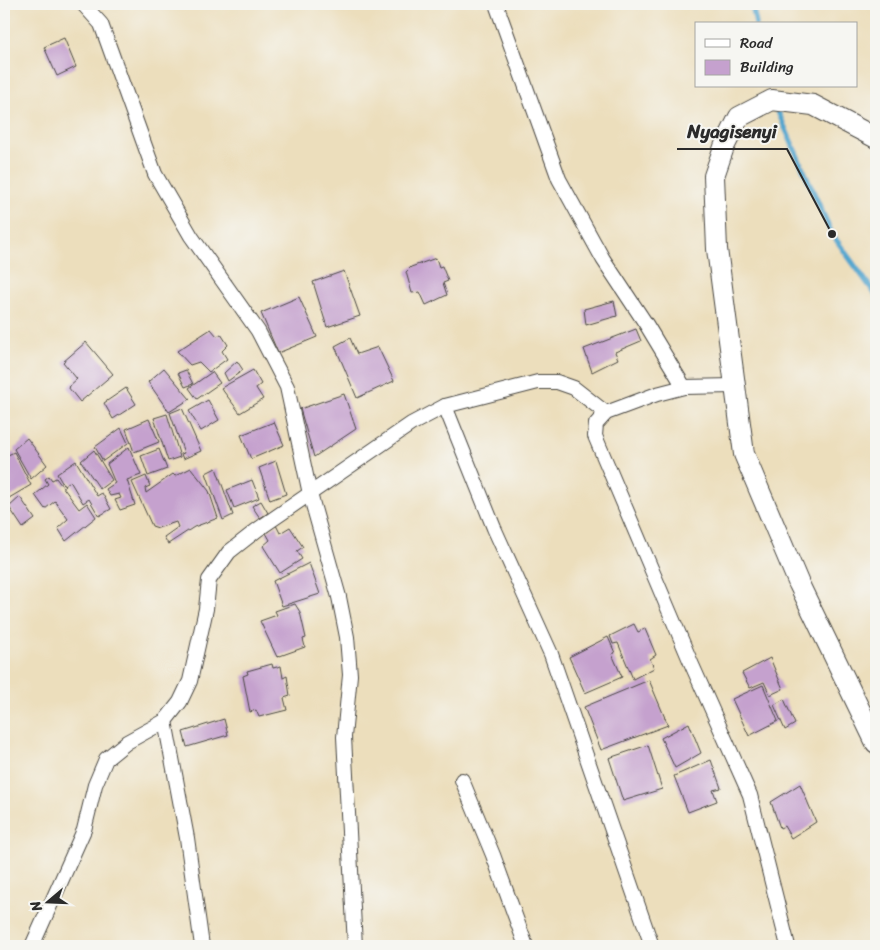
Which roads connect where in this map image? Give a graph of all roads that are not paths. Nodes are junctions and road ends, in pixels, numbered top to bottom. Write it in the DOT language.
graph roads {
  1 [pos="83,4"];
  2 [pos="496,4"];
  3 [pos="876,138"];
  4 [pos="734,386"];
  5 [pos="684,387"];
  6 [pos="445,406"];
  7 [pos="606,413"];
  8 [pos="310,494"];
  9 [pos="165,721"];
  10 [pos="876,743"];
  11 [pos="462,780"];
  12 [pos="32,946"];
  13 [pos="202,946"];
  14 [pos="355,946"];
  15 [pos="526,946"];
  16 [pos="652,946"];
  17 [pos="788,946"];
  1 -- 8 [label="street"];
  2 -- 5 [label="street"];
  3 -- 4 [label="main road"];
  4 -- 5 [label="street"];
  4 -- 10 [label="main road"];
  5 -- 7 [label="street"];
  6 -- 7 [label="street"];
  6 -- 8 [label="street"];
  6 -- 16 [label="street"];
  7 -- 17 [label="street"];
  8 -- 9 [label="street"];
  8 -- 14 [label="street"];
  9 -- 12 [label="street"];
  9 -- 13 [label="street"];
  11 -- 15 [label="street"];
}
